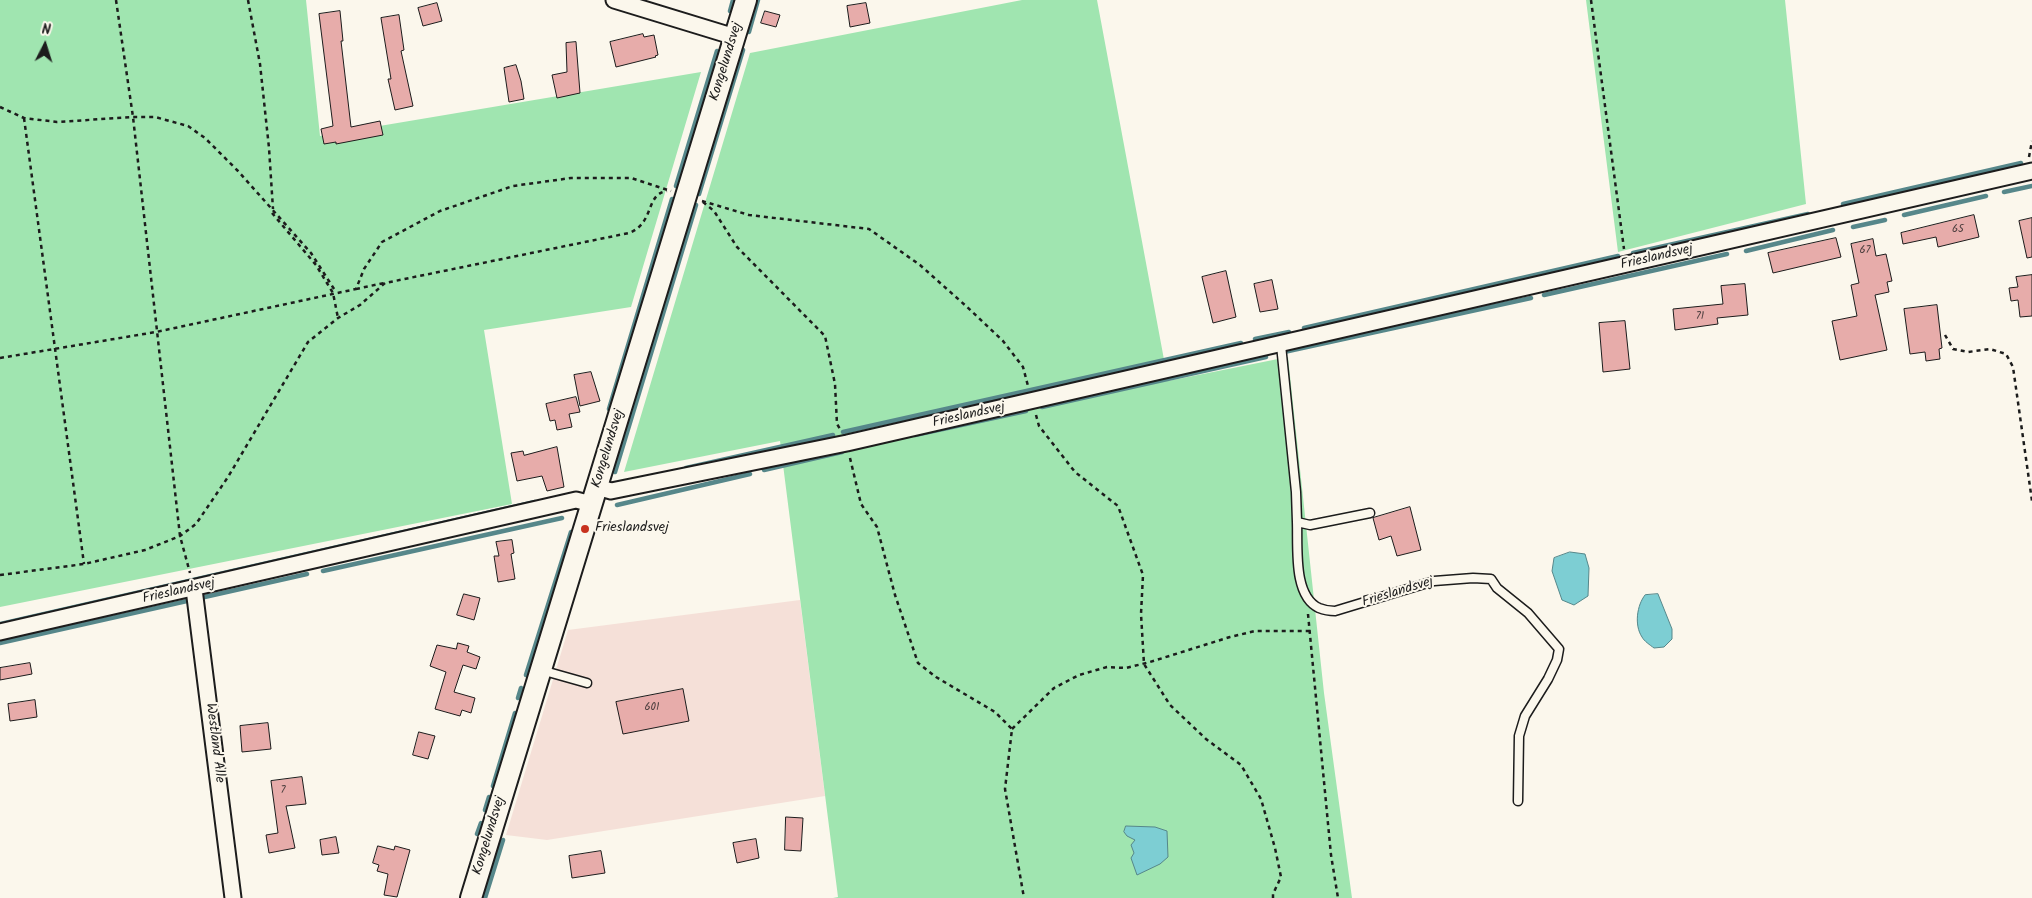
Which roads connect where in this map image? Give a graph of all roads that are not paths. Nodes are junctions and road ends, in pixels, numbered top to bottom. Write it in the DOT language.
graph roads {
  1 [pos="614,0"];
  2 [pos="746,0"];
  3 [pos="734,37"];
  4 [pos="2032,171"];
  5 [pos="1281,345"];
  6 [pos="595,496"];
  7 [pos="1370,513"];
  8 [pos="1297,522"];
  9 [pos="194,589"];
  10 [pos="0,632"];
  11 [pos="541,670"];
  12 [pos="587,683"];
  13 [pos="1518,802"];
  14 [pos="233,898"];
  15 [pos="471,898"];
  1 -- 3 [label="street"];
  2 -- 3 [label="street, Kongelundsvej"];
  3 -- 6 [label="street, Kongelundsvej"];
  4 -- 5 [label="street, Frieslandsvej"];
  5 -- 6 [label="street, Frieslandsvej"];
  5 -- 8 [label="lane"];
  6 -- 9 [label="street, Frieslandsvej"];
  6 -- 11 [label="street, Kongelundsvej"];
  7 -- 8 [label="lane"];
  8 -- 13 [label="lane, Frieslandsvej"];
  9 -- 10 [label="street, Frieslandsvej"];
  9 -- 14 [label="street, Westland Alle"];
  11 -- 12 [label="lane"];
  11 -- 15 [label="street, Kongelundsvej"];
}
